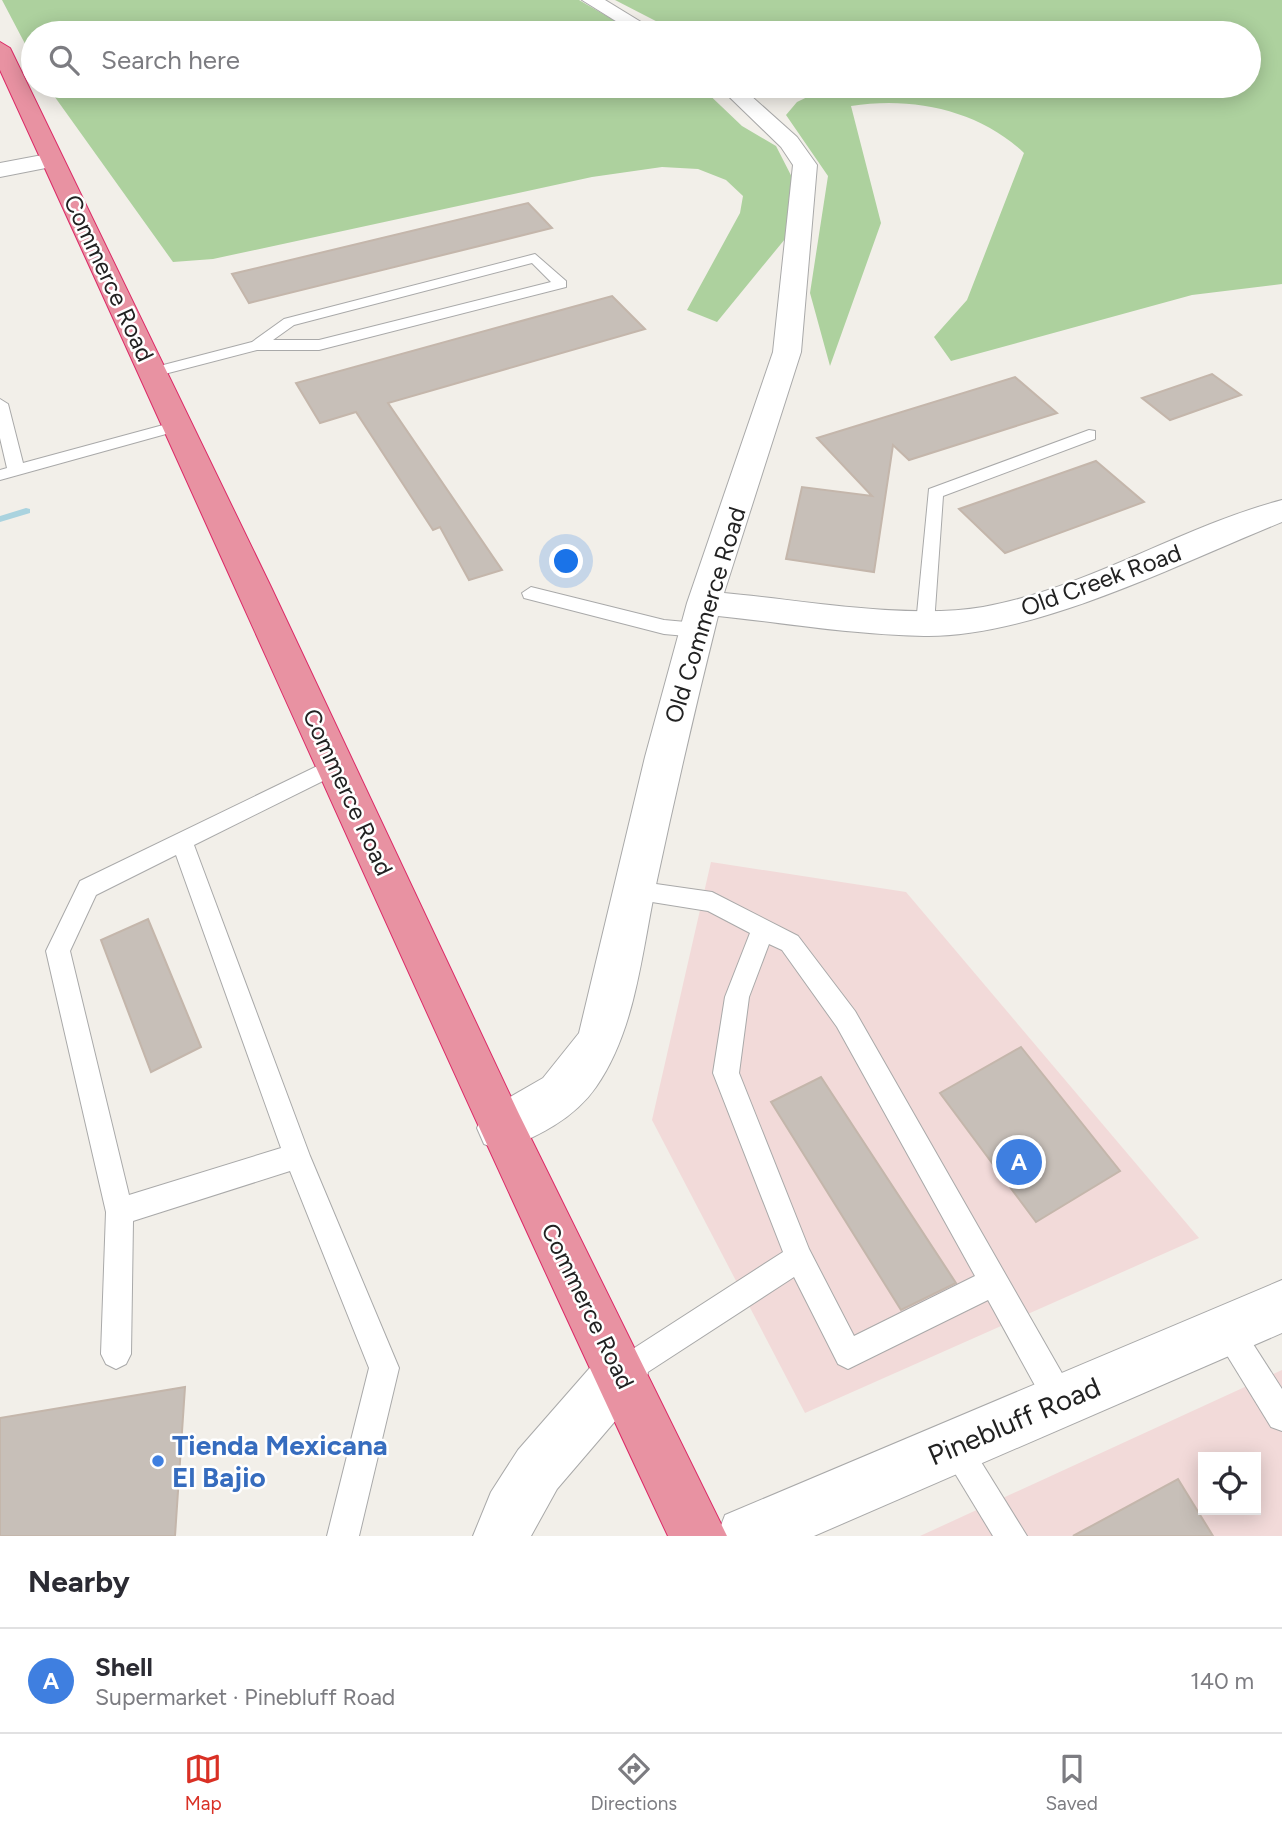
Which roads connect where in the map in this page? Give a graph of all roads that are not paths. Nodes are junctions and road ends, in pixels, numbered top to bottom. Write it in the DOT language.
graph roads {
  1 [pos="591,0"];
  2 [pos="628,21"];
  3 [pos="0,48"];
  4 [pos="21,92"];
  5 [pos="24,98"];
  6 [pos="741,98"];
  7 [pos="53,160"];
  8 [pos="0,170"];
  9 [pos="257,345"];
  10 [pos="153,372"];
  11 [pos="0,404"];
  12 [pos="178,426"];
  13 [pos="1089,435"];
  14 [pos="8,473"];
  15 [pos="1282,510"];
  16 [pos="531,593"];
  17 [pos="700,616"];
  18 [pos="925,624"];
  19 [pos="336,765"];
  20 [pos="182,842"];
  21 [pos="635,891"];
  22 [pos="763,929"];
  23 [pos="501,1128"];
  24 [pos="297,1157"];
  25 [pos="120,1212"];
  26 [pos="799,1258"];
  27 [pos="994,1282"];
  28 [pos="1282,1306"];
  29 [pos="1227,1329"];
  30 [pos="116,1354"];
  31 [pos="621,1373"];
  32 [pos="1060,1400"];
  33 [pos="1282,1416"];
  34 [pos="954,1447"];
  35 [pos="343,1536"];
  36 [pos="502,1536"];
  37 [pos="698,1536"];
  38 [pos="746,1536"];
  39 [pos="1011,1536"];
  1 -- 2 [label="street"];
  3 -- 4 [label="highway, Commerce Road"];
  5 -- 7 [label="highway, Commerce Road"];
  6 -- 17 [label="street, Old Commerce Road"];
  7 -- 8 [label="street"];
  7 -- 10 [label="highway, Commerce Road"];
  9 -- 9 [label="lane"];
  9 -- 10 [label="lane"];
  10 -- 12 [label="highway, Commerce Road"];
  11 -- 14 [label="lane"];
  12 -- 14 [label="lane"];
  12 -- 19 [label="highway, Commerce Road"];
  13 -- 18 [label="lane"];
  15 -- 18 [label="street, Old Creek Road"];
  16 -- 17 [label="lane"];
  17 -- 18 [label="street, Old Creek Road"];
  17 -- 21 [label="street, Old Commerce Road"];
  19 -- 20 [label="lane"];
  19 -- 23 [label="highway, Commerce Road"];
  20 -- 24 [label="lane"];
  20 -- 25 [label="lane"];
  21 -- 22 [label="lane"];
  21 -- 23 [label="street, Old Commerce Road"];
  22 -- 26 [label="lane"];
  22 -- 27 [label="lane"];
  23 -- 31 [label="highway, Commerce Road"];
  24 -- 25 [label="lane"];
  24 -- 35 [label="lane"];
  25 -- 30 [label="lane"];
  26 -- 27 [label="lane"];
  26 -- 31 [label="lane"];
  27 -- 32 [label="lane"];
  28 -- 29 [label="street, Pinebluff Road"];
  29 -- 32 [label="street, Pinebluff Road"];
  29 -- 33 [label="lane"];
  31 -- 36 [label="street"];
  31 -- 37 [label="highway, Commerce Road"];
  32 -- 34 [label="street, Pinebluff Road"];
  34 -- 38 [label="street, Pinebluff Road"];
  34 -- 39 [label="lane"];
}
